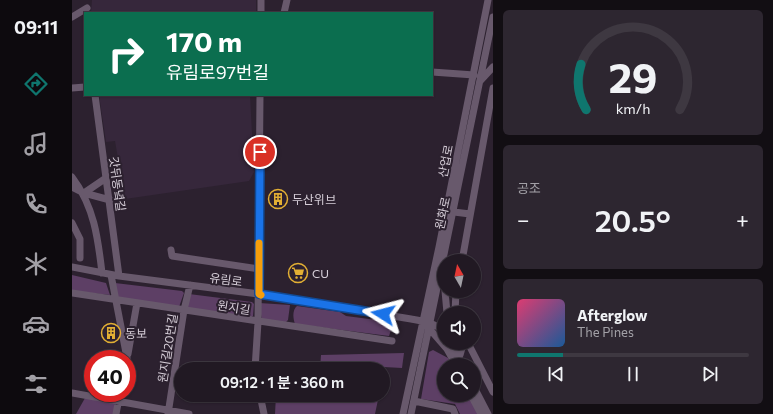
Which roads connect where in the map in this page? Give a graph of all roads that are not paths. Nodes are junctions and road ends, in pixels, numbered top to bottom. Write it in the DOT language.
graph roads {
  1 [pos="88,0"];
  2 [pos="261,0"];
  3 [pos="287,0"];
  4 [pos="488,0"];
  5 [pos="86,10"];
  6 [pos="261,12"];
  7 [pos="284,12"];
  8 [pos="72,17"];
  9 [pos="493,17"];
  10 [pos="493,67"];
  11 [pos="433,72"];
  12 [pos="474,76"];
  13 [pos="480,81"];
  14 [pos="84,87"];
  15 [pos="72,88"];
  16 [pos="493,88"];
  17 [pos="95,96"];
  18 [pos="260,96"];
  19 [pos="72,177"];
  20 [pos="106,178"];
  21 [pos="72,186"];
  22 [pos="84,193"];
  23 [pos="110,200"];
  24 [pos="454,212"];
  25 [pos="470,214"];
  26 [pos="72,223"];
  27 [pos="449,232"];
  28 [pos="171,250"];
  29 [pos="447,254"];
  30 [pos="463,254"];
  31 [pos="80,258"];
  32 [pos="72,267"];
  33 [pos="259,269"];
  34 [pos="102,273"];
  35 [pos="111,275"];
  36 [pos="119,276"];
  37 [pos="190,285"];
  38 [pos="72,293"];
  39 [pos="259,294"];
  40 [pos="116,300"];
  41 [pos="137,303"];
  42 [pos="184,310"];
  43 [pos="258,322"];
  44 [pos="427,324"];
  45 [pos="437,327"];
  46 [pos="392,341"];
  47 [pos="125,350"];
  48 [pos="129,350"];
  49 [pos="458,350"];
  50 [pos="461,350"];
  51 [pos="471,350"];
  52 [pos="460,355"];
  53 [pos="452,358"];
  54 [pos="461,358"];
  55 [pos="255,362"];
  56 [pos="493,392"];
  57 [pos="72,394"];
  58 [pos="84,396"];
  59 [pos="481,400"];
  60 [pos="414,401"];
  61 [pos="119,402"];
  62 [pos="261,402"];
  63 [pos="475,402"];
  64 [pos="168,412"];
  65 [pos="453,412"];
  66 [pos="116,414"];
  67 [pos="189,414"];
  68 [pos="264,414"];
  69 [pos="403,414"];
  70 [pos="411,414"];
  71 [pos="481,414"];
  72 [pos="488,414"];
  1 -- 5 [label="street"];
  2 -- 6 [label="street"];
  3 -- 7 [label="street"];
  4 -- 12 [label="street, 산업로"];
  5 -- 8 [label="street"];
  9 -- 13 [label="street, 원화로"];
  10 -- 13 [label="street"];
  11 -- 12 [label="street"];
  12 -- 44 [label="street, 산업로"];
  13 -- 24 [label="street, 원화로"];
  14 -- 15 [label="street"];
  16 -- 25 [label="street"];
  17 -- 20 [label="street, 갓뒤동녘길"];
  18 -- 33 [label="street"];
  19 -- 22 [label="street"];
  20 -- 22 [label="street"];
  20 -- 23 [label="street, 갓뒤동녘길"];
  21 -- 22 [label="street"];
  22 -- 23 [label="street"];
  22 -- 34 [label="street"];
  23 -- 36 [label="street, 갓뒤동녘길"];
  24 -- 25 [label="street"];
  24 -- 27 [label="street, 원화로"];
  25 -- 30 [label="street"];
  26 -- 31 [label="street"];
  27 -- 29 [label="street"];
  27 -- 44 [label="street, 원화로"];
  28 -- 33 [label="street"];
  32 -- 34 [label="street, 유림로"];
  33 -- 39 [label="street"];
  34 -- 35 [label="street, 유림로"];
  35 -- 36 [label="street, 유림로"];
  35 -- 40 [label="street"];
  36 -- 37 [label="street, 유림로"];
  37 -- 39 [label="street, 유림로"];
  37 -- 42 [label="street, 원지길20번길"];
  38 -- 40 [label="street, 원지길"];
  39 -- 43 [label="street"];
  39 -- 44 [label="street, 유림로"];
  40 -- 41 [label="street, 원지길"];
  40 -- 47 [label="street"];
  41 -- 42 [label="street, 원지길"];
  41 -- 48 [label="street"];
  42 -- 43 [label="street, 원지길"];
  42 -- 64 [label="street, 원지길20번길"];
  43 -- 46 [label="street, 원지길"];
  43 -- 55 [label="street"];
  44 -- 45 [label="street"];
  44 -- 53 [label="street"];
  44 -- 60 [label="street, 원화로"];
  44 -- 69 [label="street, 원화로"];
  49 -- 52 [label="street"];
  50 -- 52 [label="street"];
  51 -- 56 [label="street"];
  52 -- 54 [label="street"];
  57 -- 58 [label="street"];
  59 -- 72 [label="street"];
  60 -- 65 [label="street"];
  60 -- 70 [label="street, 원화로"];
  61 -- 64 [label="street"];
  61 -- 66 [label="street"];
  62 -- 68 [label="street"];
  63 -- 71 [label="street"];
  64 -- 67 [label="street"];
}
